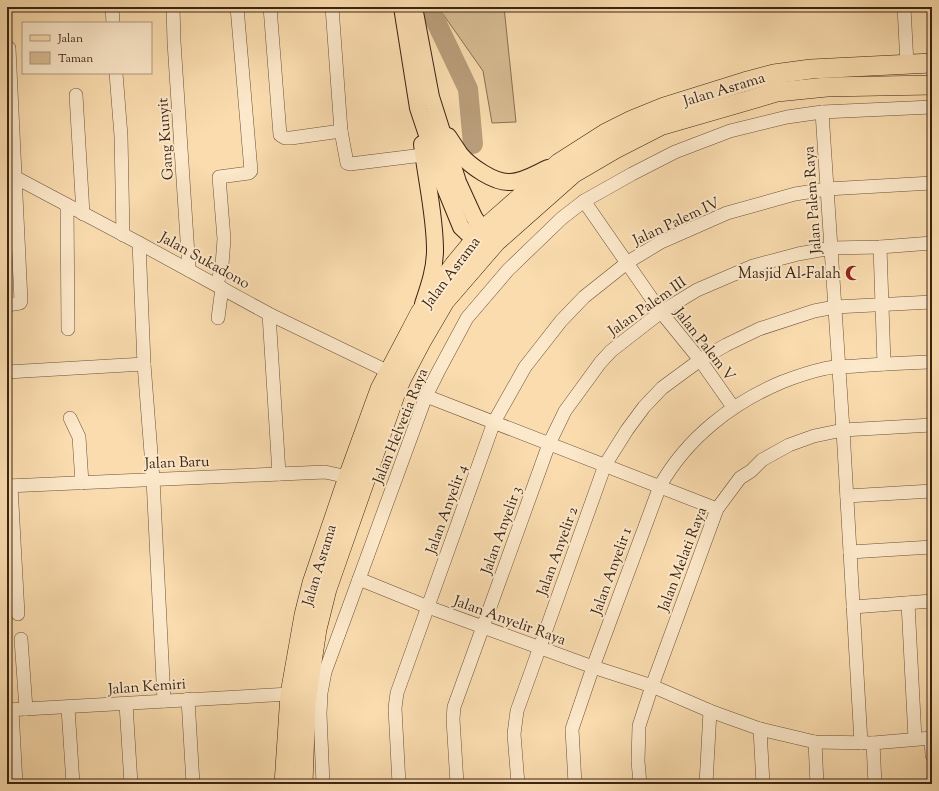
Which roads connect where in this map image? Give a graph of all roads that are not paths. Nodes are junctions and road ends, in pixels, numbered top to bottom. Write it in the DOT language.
graph roads {
  1 [pos="112,7"];
  2 [pos="173,7"];
  3 [pos="237,7"];
  4 [pos="270,7"];
  5 [pos="332,7"];
  6 [pos="402,7"];
  7 [pos="414,7"];
  8 [pos="904,7"];
  9 [pos="113,22"];
  10 [pos="9,48"];
  11 [pos="932,63"];
  12 [pos="907,64"];
  13 [pos="116,74"];
  14 [pos="932,85"];
  15 [pos="76,95"];
  16 [pos="932,107"];
  17 [pos="418,108"];
  18 [pos="822,112"];
  19 [pos="438,119"];
  20 [pos="341,131"];
  21 [pos="423,155"];
  22 [pos="560,163"];
  23 [pos="11,175"];
  24 [pos="932,183"];
  25 [pos="827,189"];
  26 [pos="584,201"];
  27 [pos="66,205"];
  28 [pos="83,214"];
  29 [pos="123,235"];
  30 [pos="485,241"];
  31 [pos="139,243"];
  32 [pos="932,243"];
  33 [pos="880,247"];
  34 [pos="831,248"];
  35 [pos="628,262"];
  36 [pos="189,270"];
  37 [pos="220,287"];
  38 [pos="932,302"];
  39 [pos="7,305"];
  40 [pos="881,306"];
  41 [pos="835,307"];
  42 [pos="661,312"];
  43 [pos="420,313"];
  44 [pos="269,314"];
  45 [pos="218,318"];
  46 [pos="68,329"];
  47 [pos="700,360"];
  48 [pos="932,362"];
  49 [pos="144,364"];
  50 [pos="884,364"];
  51 [pos="839,367"];
  52 [pos="7,372"];
  53 [pos="389,372"];
  54 [pos="426,396"];
  55 [pos="733,407"];
  56 [pos="70,418"];
  57 [pos="494,422"];
  58 [pos="932,425"];
  59 [pos="843,430"];
  60 [pos="549,444"];
  61 [pos="605,465"];
  62 [pos="279,474"];
  63 [pos="343,476"];
  64 [pos="153,479"];
  65 [pos="82,483"];
  66 [pos="9,486"];
  67 [pos="660,486"];
  68 [pos="932,491"];
  69 [pos="847,496"];
  70 [pos="717,509"];
  71 [pos="932,547"];
  72 [pos="850,552"];
  73 [pos="359,579"];
  74 [pos="932,601"];
  75 [pos="908,603"];
  76 [pos="853,607"];
  77 [pos="428,608"];
  78 [pos="18,614"];
  79 [pos="483,628"];
  80 [pos="21,638"];
  81 [pos="539,648"];
  82 [pos="593,667"];
  83 [pos="652,686"];
  84 [pos="290,694"];
  85 [pos="188,699"];
  86 [pos="164,701"];
  87 [pos="126,704"];
  88 [pos="68,708"];
  89 [pos="26,709"];
  90 [pos="10,710"];
  91 [pos="710,711"];
  92 [pos="760,729"];
  93 [pos="932,738"];
  94 [pos="915,739"];
  95 [pos="815,742"];
  96 [pos="867,743"];
  97 [pos="932,754"];
  98 [pos="16,784"];
  99 [pos="73,784"];
  100 [pos="130,784"];
  101 [pos="193,784"];
  102 [pos="284,784"];
  103 [pos="303,784"];
  104 [pos="323,784"];
  105 [pos="398,784"];
  106 [pos="457,784"];
  107 [pos="518,784"];
  108 [pos="575,784"];
  109 [pos="640,784"];
  110 [pos="706,784"];
  111 [pos="763,784"];
  112 [pos="818,784"];
  113 [pos="875,784"];
  1 -- 9 [label="street"];
  2 -- 36 [label="street, Gang Kunyit"];
  3 -- 37 [label="street"];
  4 -- 20 [label="street"];
  5 -- 20 [label="street"];
  6 -- 17 [label="main road"];
  7 -- 19 [label="main road"];
  8 -- 12 [label="street"];
  10 -- 23 [label="street"];
  11 -- 12 [label="highway, Jalan Asrama"];
  12 -- 22 [label="highway, Jalan Asrama"];
  13 -- 29 [label="street"];
  14 -- 30 [label="highway, Jalan Asrama"];
  15 -- 28 [label="street"];
  16 -- 18 [label="street, Jalan Helvetia Raya"];
  17 -- 21 [label="main road"];
  17 -- 30 [label="main road"];
  18 -- 25 [label="street, Jalan Palem Raya"];
  18 -- 26 [label="street, Jalan Helvetia Raya"];
  19 -- 22 [label="main road"];
  19 -- 30 [label="main road"];
  20 -- 21 [label="street"];
  21 -- 43 [label="main road"];
  22 -- 30 [label="highway, Jalan Asrama"];
  23 -- 27 [label="street, Jalan Sukadono"];
  23 -- 39 [label="street"];
  24 -- 25 [label="street, Jalan Palem IV"];
  25 -- 34 [label="street, Jalan Palem Raya"];
  25 -- 35 [label="street, Jalan Palem IV"];
  26 -- 35 [label="street, Jalan Palem V"];
  26 -- 54 [label="street, Jalan Helvetia Raya"];
  27 -- 28 [label="street, Jalan Sukadono"];
  27 -- 46 [label="street"];
  28 -- 29 [label="street, Jalan Sukadono"];
  29 -- 31 [label="street, Jalan Sukadono"];
  30 -- 43 [label="highway, Jalan Asrama"];
  30 -- 63 [label="highway, Jalan Asrama"];
  31 -- 36 [label="street, Jalan Sukadono"];
  31 -- 49 [label="street"];
  32 -- 33 [label="street, Jalan Palem III"];
  33 -- 34 [label="street, Jalan Palem III"];
  33 -- 40 [label="street"];
  34 -- 41 [label="street, Jalan Palem Raya"];
  34 -- 42 [label="street, Jalan Palem III"];
  35 -- 42 [label="street, Jalan Palem V"];
  35 -- 57 [label="street, Jalan Palem IV"];
  36 -- 37 [label="street, Jalan Sukadono"];
  37 -- 44 [label="street, Jalan Sukadono"];
  37 -- 45 [label="street"];
  38 -- 40 [label="street, Jalan Anyelir 2"];
  40 -- 41 [label="street, Jalan Anyelir 2"];
  40 -- 50 [label="street"];
  41 -- 47 [label="street, Jalan Anyelir 2"];
  41 -- 51 [label="street, Jalan Palem Raya"];
  42 -- 47 [label="street, Jalan Palem V"];
  42 -- 60 [label="street, Jalan Palem III"];
  43 -- 53 [label="highway, Jalan Asrama"];
  44 -- 53 [label="street, Jalan Sukadono"];
  44 -- 62 [label="street"];
  47 -- 55 [label="street, Jalan Palem V"];
  47 -- 61 [label="street, Jalan Anyelir 2"];
  48 -- 50 [label="street, Jalan Anyelir 1"];
  49 -- 52 [label="street"];
  49 -- 64 [label="street"];
  50 -- 51 [label="street, Jalan Anyelir 1"];
  51 -- 55 [label="street, Jalan Anyelir 1"];
  51 -- 59 [label="street, Jalan Palem Raya"];
  53 -- 63 [label="highway, Jalan Asrama"];
  54 -- 57 [label="street"];
  54 -- 73 [label="street, Jalan Helvetia Raya"];
  55 -- 67 [label="street, Jalan Anyelir 1"];
  56 -- 65 [label="street"];
  57 -- 60 [label="street"];
  57 -- 77 [label="street, Jalan Anyelir 4"];
  58 -- 59 [label="street, Jalan Melati Raya"];
  59 -- 69 [label="street, Jalan Palem Raya"];
  59 -- 70 [label="street, Jalan Melati Raya"];
  60 -- 61 [label="street"];
  60 -- 79 [label="street, Jalan Anyelir 3"];
  61 -- 67 [label="street"];
  61 -- 81 [label="street, Jalan Anyelir 2"];
  62 -- 63 [label="street, Jalan Baru"];
  62 -- 64 [label="street, Jalan Baru"];
  63 -- 84 [label="highway, Jalan Asrama"];
  63 -- 103 [label="highway, Jalan Asrama"];
  64 -- 65 [label="street, Jalan Baru"];
  64 -- 86 [label="street"];
  65 -- 66 [label="street, Jalan Baru"];
  66 -- 78 [label="street"];
  67 -- 70 [label="street"];
  67 -- 82 [label="street, Jalan Anyelir 1"];
  68 -- 69 [label="street"];
  69 -- 72 [label="street, Jalan Palem Raya"];
  70 -- 83 [label="street, Jalan Melati Raya"];
  71 -- 72 [label="street"];
  72 -- 76 [label="street, Jalan Palem Raya"];
  73 -- 77 [label="street, Jalan Anyelir Raya"];
  73 -- 104 [label="street, Jalan Helvetia Raya"];
  74 -- 75 [label="street"];
  75 -- 76 [label="street"];
  75 -- 94 [label="street"];
  76 -- 96 [label="street, Jalan Palem Raya"];
  77 -- 79 [label="street, Jalan Anyelir Raya"];
  77 -- 105 [label="street, Jalan Anyelir 4"];
  79 -- 81 [label="street, Jalan Anyelir Raya"];
  79 -- 106 [label="street, Jalan Anyelir 3"];
  80 -- 89 [label="street"];
  81 -- 82 [label="street, Jalan Anyelir Raya"];
  81 -- 107 [label="street, Jalan Anyelir 2"];
  82 -- 83 [label="street, Jalan Anyelir Raya"];
  82 -- 108 [label="street, Jalan Anyelir 1"];
  83 -- 91 [label="street, Jalan Anyelir Raya"];
  83 -- 109 [label="street, Jalan Melati Raya"];
  84 -- 85 [label="street, Jalan Kemiri"];
  84 -- 102 [label="highway, Jalan Asrama"];
  85 -- 86 [label="street, Jalan Kemiri"];
  85 -- 101 [label="street"];
  86 -- 87 [label="street, Jalan Kemiri"];
  87 -- 88 [label="street, Jalan Kemiri"];
  87 -- 100 [label="street"];
  88 -- 89 [label="street, Jalan Kemiri"];
  88 -- 99 [label="street"];
  89 -- 90 [label="street, Jalan Kemiri"];
  90 -- 98 [label="street"];
  91 -- 92 [label="street, Jalan Anyelir Raya"];
  91 -- 110 [label="street"];
  92 -- 95 [label="street, Jalan Anyelir Raya"];
  92 -- 111 [label="street"];
  93 -- 94 [label="street, Jalan Anyelir Raya"];
  93 -- 97 [label="street"];
  94 -- 96 [label="street, Jalan Anyelir Raya"];
  95 -- 96 [label="street, Jalan Anyelir Raya"];
  95 -- 112 [label="street"];
  96 -- 113 [label="street, Jalan Palem Raya"];
}
